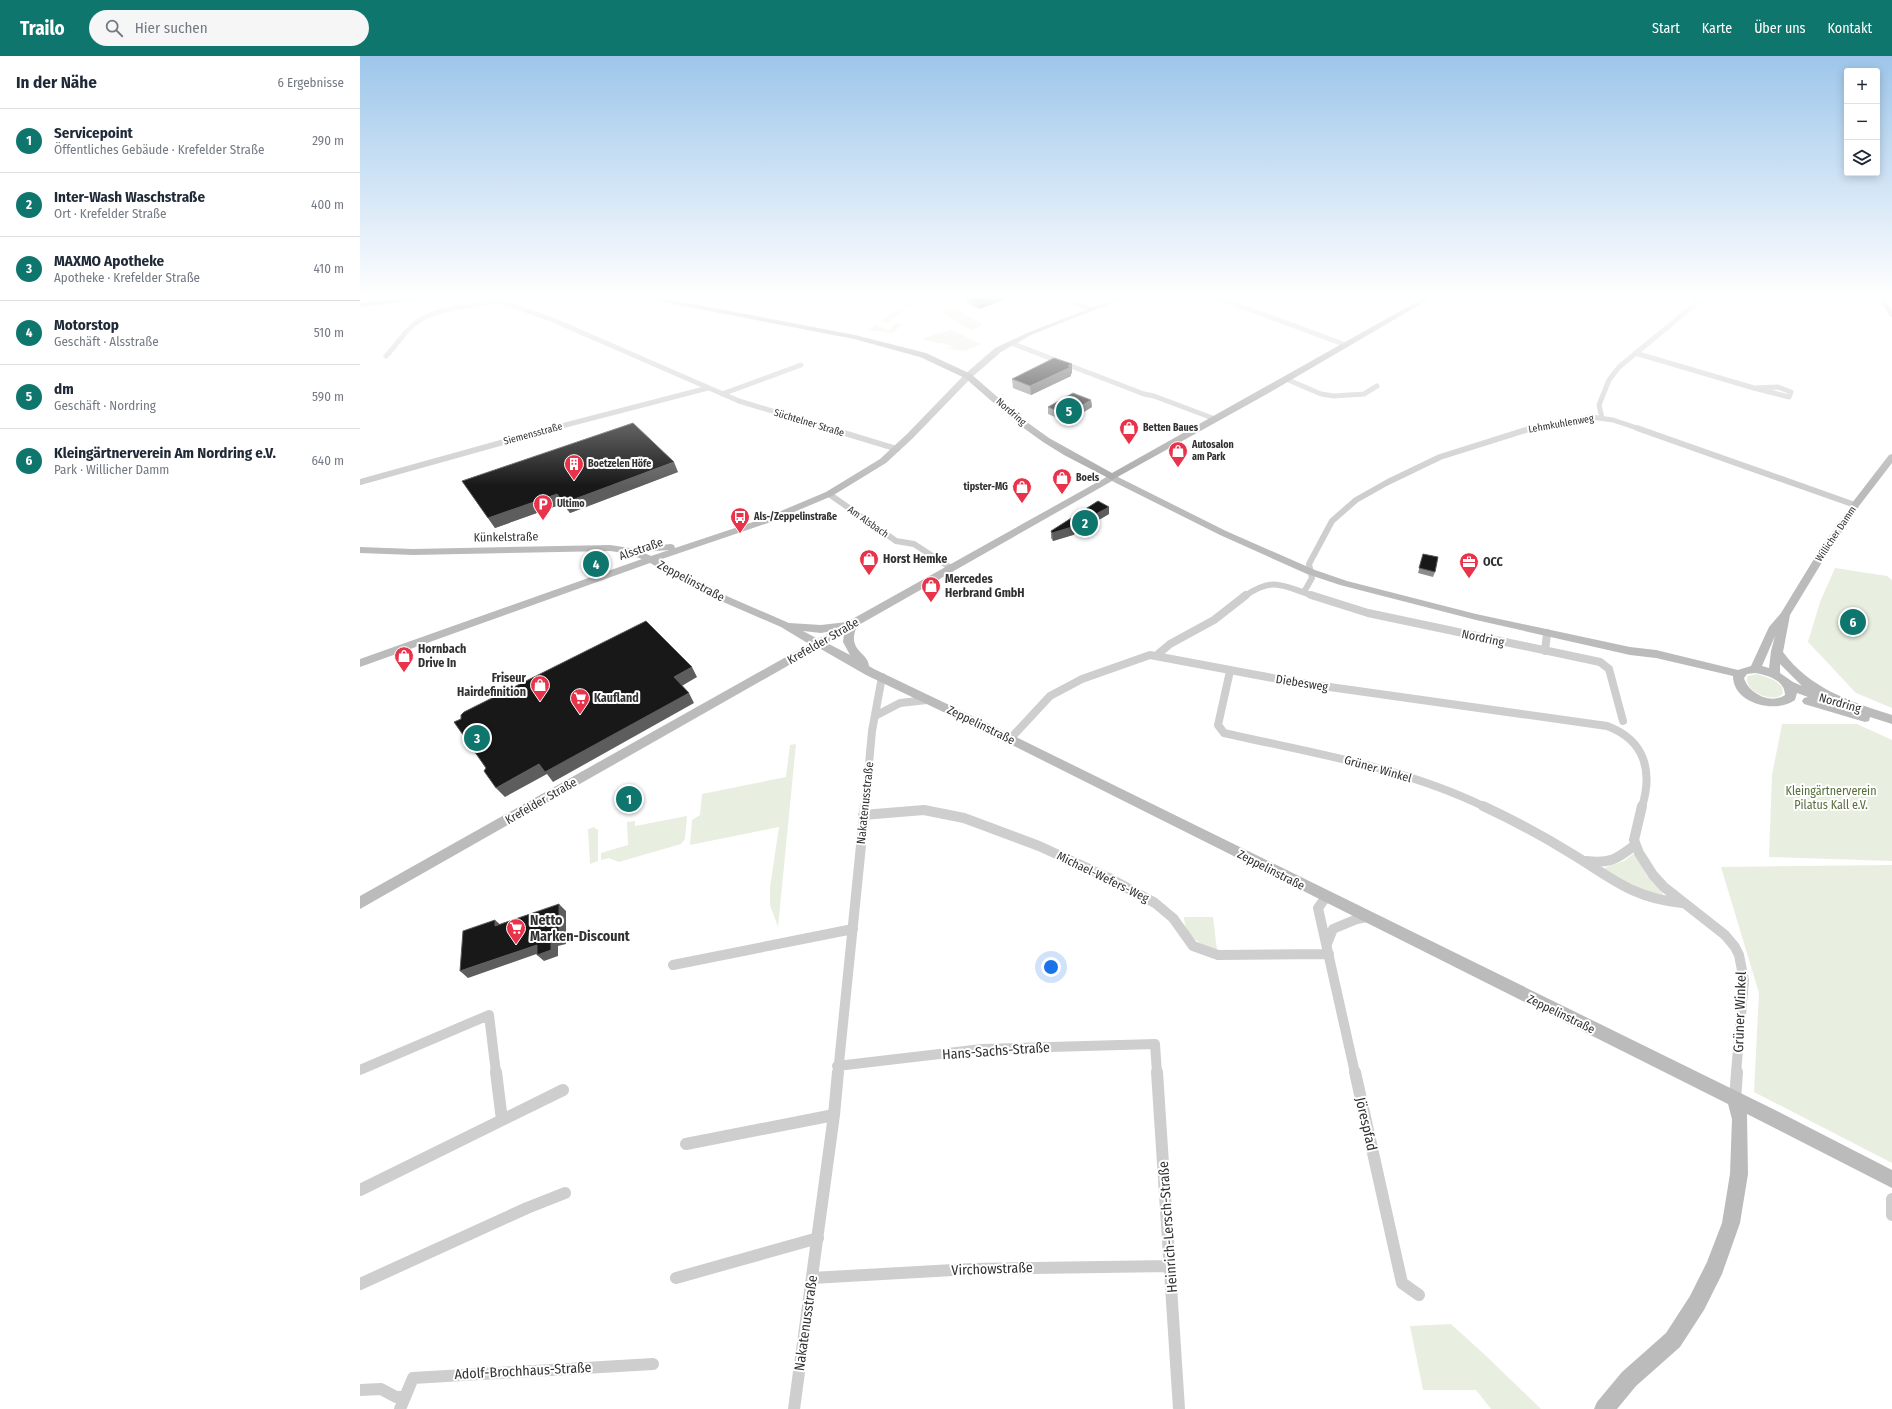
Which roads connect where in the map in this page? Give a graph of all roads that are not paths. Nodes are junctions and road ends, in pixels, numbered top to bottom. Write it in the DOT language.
graph roads {
  1 [pos="644,360"];
  2 [pos="934,360"];
  3 [pos="986,360"];
  4 [pos="1057,360"];
  5 [pos="1319,360"];
  6 [pos="1627,360"];
  7 [pos="1656,360"];
  8 [pos="801,365"];
  9 [pos="968,376"];
  10 [pos="1286,379"];
  11 [pos="1377,386"];
  12 [pos="708,388"];
  13 [pos="1754,388"];
  14 [pos="722,394"];
  15 [pos="1602,418"];
  16 [pos="1215,419"];
  17 [pos="897,449"];
  18 [pos="1892,457"];
  19 [pos="1112,477"];
  20 [pos="360,482"];
  21 [pos="829,494"];
  22 [pos="1855,506"];
  23 [pos="698,544"];
  24 [pos="360,550"];
  25 [pos="626,550"];
  26 [pos="651,559"];
  27 [pos="951,568"];
  28 [pos="619,570"];
  29 [pos="1311,572"];
  30 [pos="1304,592"];
  31 [pos="1785,615"];
  32 [pos="857,622"];
  33 [pos="785,625"];
  34 [pos="1547,633"];
  35 [pos="819,644"];
  36 [pos="1546,651"];
  37 [pos="1776,651"];
  38 [pos="1157,655"];
  39 [pos="360,663"];
  40 [pos="1755,669"];
  41 [pos="1230,670"];
  42 [pos="876,674"];
  43 [pos="1775,675"];
  44 [pos="1740,679"];
  45 [pos="1788,685"];
  46 [pos="1791,697"];
  47 [pos="930,700"];
  48 [pos="1870,712"];
  49 [pos="875,716"];
  50 [pos="1892,720"];
  51 [pos="1623,721"];
  52 [pos="1892,727"];
  53 [pos="1010,739"];
  54 [pos="863,815"];
  55 [pos="1635,845"];
  56 [pos="1582,860"];
  57 [pos="1326,897"];
  58 [pos="360,903"];
  59 [pos="1682,903"];
  60 [pos="1367,917"];
  61 [pos="853,929"];
  62 [pos="1328,949"];
  63 [pos="673,965"];
  64 [pos="1155,1044"];
  65 [pos="837,1066"];
  66 [pos="360,1070"];
  67 [pos="563,1090"];
  68 [pos="1735,1100"];
  69 [pos="834,1115"];
  70 [pos="502,1120"];
  71 [pos="686,1144"];
  72 [pos="1892,1179"];
  73 [pos="360,1190"];
  74 [pos="565,1193"];
  75 [pos="1892,1199"];
  76 [pos="1892,1215"];
  77 [pos="818,1238"];
  78 [pos="1171,1266"];
  79 [pos="676,1278"];
  80 [pos="812,1278"];
  81 [pos="360,1284"];
  82 [pos="1419,1295"];
  83 [pos="654,1364"];
  84 [pos="360,1390"];
  85 [pos="403,1403"];
  86 [pos="794,1409"];
  87 [pos="1179,1409"];
  88 [pos="1604,1409"];
  1 -- 12 [label="street, Süchtelner Straße"];
  2 -- 9 [label="main road, Nordring"];
  3 -- 9 [label="street, Alsstraße"];
  4 -- 16 [label="street"];
  5 -- 10 [label="main road, Krefelder Straße"];
  6 -- 15 [label="street"];
  7 -- 13 [label="street"];
  8 -- 14 [label="street"];
  9 -- 17 [label="street, Alsstraße"];
  9 -- 19 [label="main road, Nordring"];
  10 -- 11 [label="street"];
  10 -- 16 [label="main road, Krefelder Straße"];
  12 -- 14 [label="street, Süchtelner Straße"];
  12 -- 20 [label="street, Siemensstraße"];
  13 -- 13 [label="street"];
  14 -- 17 [label="street, Süchtelner Straße"];
  15 -- 22 [label="street, Lehmkuhlenweg"];
  15 -- 29 [label="street, Lehmkuhlenweg"];
  16 -- 19 [label="main road, Krefelder Straße"];
  17 -- 21 [label="street, Alsstraße"];
  18 -- 22 [label="street, Willicher Damm"];
  19 -- 27 [label="street, Krefelder Straße"];
  19 -- 29 [label="street, Nordring"];
  21 -- 23 [label="street, Alsstraße"];
  21 -- 27 [label="street, Am Alsbach"];
  22 -- 31 [label="street, Willicher Damm"];
  23 -- 25 [label="street"];
  23 -- 26 [label="street, Alsstraße"];
  24 -- 25 [label="street, Künkelstraße"];
  25 -- 26 [label="street, Künkelstraße"];
  25 -- 28 [label="street"];
  26 -- 28 [label="street, Alsstraße"];
  26 -- 33 [label="street, Zeppelinstraße"];
  27 -- 32 [label="street, Krefelder Straße"];
  28 -- 39 [label="street, Alsstraße"];
  29 -- 30 [label="street"];
  29 -- 34 [label="street, Nordring"];
  30 -- 36 [label="street, Nordring"];
  30 -- 38 [label="street, Nordring"];
  31 -- 37 [label="street, Willicher Damm"];
  31 -- 40 [label="street, Willicher Damm"];
  32 -- 33 [label="street"];
  32 -- 35 [label="street, Krefelder Straße"];
  32 -- 42 [label="street"];
  33 -- 35 [label="street, Zeppelinstraße"];
  34 -- 36 [label="street"];
  34 -- 44 [label="street, Nordring"];
  35 -- 42 [label="street, Zeppelinstraße"];
  35 -- 58 [label="street, Krefelder Straße"];
  36 -- 51 [label="street, Nordring"];
  37 -- 43 [label="street, Willicher Damm"];
  37 -- 48 [label="street"];
  38 -- 41 [label="street, Diebesweg"];
  38 -- 53 [label="street, Diebesweg"];
  40 -- 43 [label="street"];
  40 -- 44 [label="street"];
  41 -- 55 [label="street, Diebesweg"];
  41 -- 56 [label="street, Grüner Winkel"];
  42 -- 47 [label="street, Zeppelinstraße"];
  42 -- 49 [label="street, Nakatenusstraße"];
  43 -- 45 [label="street, Nordring"];
  44 -- 46 [label="street"];
  45 -- 46 [label="street"];
  45 -- 48 [label="street, Nordring"];
  46 -- 52 [label="street, Nordring"];
  47 -- 49 [label="street"];
  47 -- 53 [label="street, Zeppelinstraße"];
  48 -- 50 [label="street, Nordring"];
  49 -- 54 [label="street, Nakatenusstraße"];
  53 -- 57 [label="street, Zeppelinstraße"];
  54 -- 61 [label="street, Nakatenusstraße"];
  54 -- 62 [label="street, Michael-Wefers-Weg"];
  55 -- 56 [label="street, Grüner Winkel"];
  55 -- 59 [label="street, Grüner Winkel"];
  56 -- 59 [label="street, Grüner Winkel"];
  57 -- 60 [label="street, Zeppelinstraße"];
  57 -- 62 [label="street, Jörespfad"];
  59 -- 68 [label="street, Grüner Winkel"];
  60 -- 62 [label="street"];
  60 -- 68 [label="street, Zeppelinstraße"];
  61 -- 63 [label="street"];
  61 -- 65 [label="street, Nakatenusstraße"];
  62 -- 82 [label="street, Jörespfad"];
  64 -- 65 [label="street, Hans-Sachs-Straße"];
  64 -- 78 [label="street, Heinrich-Lersch-Straße"];
  65 -- 69 [label="street, Nakatenusstraße"];
  66 -- 70 [label="street"];
  67 -- 70 [label="street"];
  68 -- 72 [label="street, Zeppelinstraße"];
  68 -- 88 [label="street"];
  69 -- 71 [label="street"];
  69 -- 77 [label="street, Nakatenusstraße"];
  70 -- 73 [label="street"];
  74 -- 81 [label="street"];
  75 -- 76 [label="street"];
  77 -- 79 [label="street"];
  77 -- 80 [label="street, Nakatenusstraße"];
  78 -- 80 [label="street, Virchowstraße"];
  78 -- 87 [label="street, Heinrich-Lersch-Straße"];
  80 -- 86 [label="street, Nakatenusstraße"];
  83 -- 85 [label="street, Adolf-Brochhaus-Straße"];
  84 -- 85 [label="street, Adolf-Brochhaus-Straße"];
}
